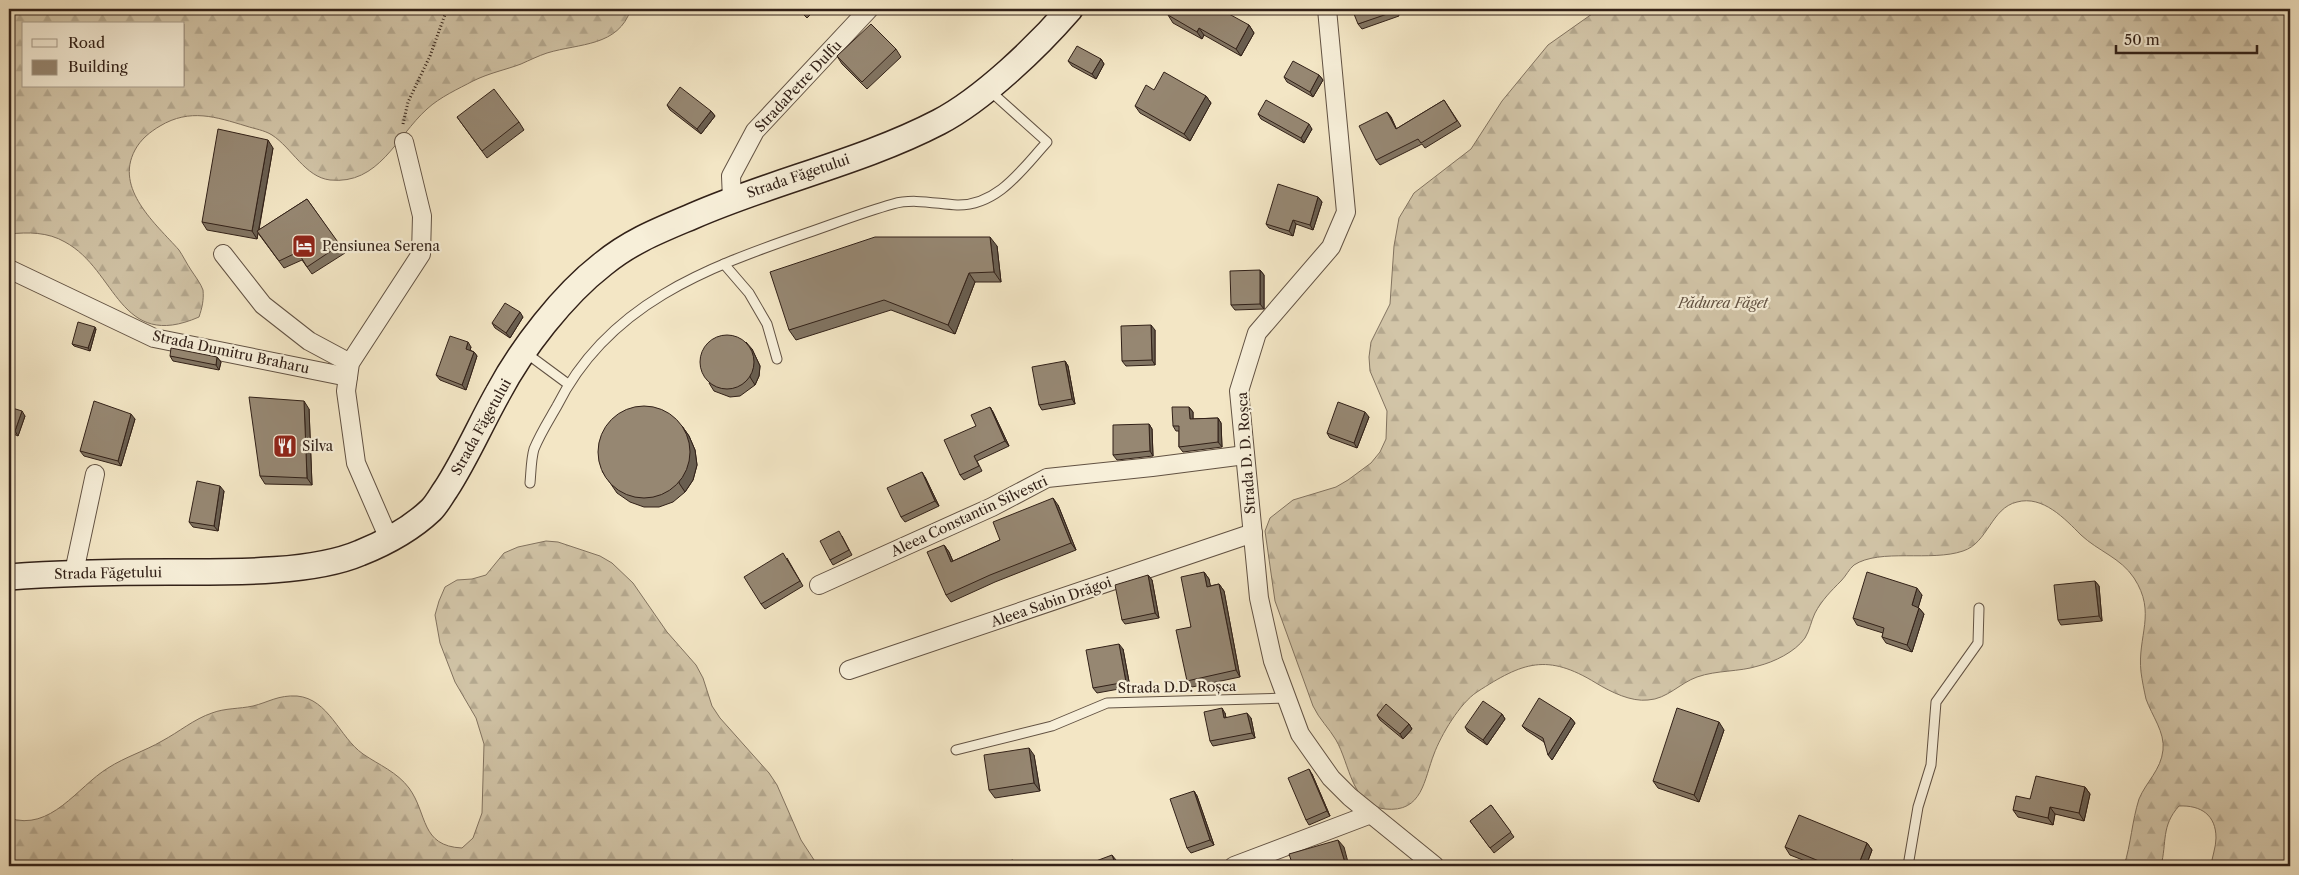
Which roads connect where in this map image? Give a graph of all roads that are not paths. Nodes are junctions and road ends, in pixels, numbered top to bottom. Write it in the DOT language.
graph roads {
  1 [pos="869,9"];
  2 [pos="1070,9"];
  3 [pos="1326,9"];
  4 [pos="987,88"];
  5 [pos="404,142"];
  6 [pos="732,199"];
  7 [pos="223,254"];
  8 [pos="724,264"];
  9 [pos="9,269"];
  10 [pos="525,352"];
  11 [pos="777,359"];
  12 [pos="348,370"];
  13 [pos="568,384"];
  14 [pos="1245,455"];
  15 [pos="95,474"];
  16 [pos="530,483"];
  17 [pos="1253,533"];
  18 [pos="389,540"];
  19 [pos="74,572"];
  20 [pos="9,577"];
  21 [pos="819,585"];
  22 [pos="1979,608"];
  23 [pos="849,670"];
  24 [pos="1286,698"];
  25 [pos="956,750"];
  26 [pos="1371,814"];
  27 [pos="1234,866"];
  28 [pos="1435,866"];
  29 [pos="1908,866"];
  1 -- 6 [label="street, StradaPetre Dulfu"];
  2 -- 4 [label="main road, Strada Făgetului"];
  3 -- 14 [label="street, Strada D. D. Roșca"];
  4 -- 6 [label="main road, Strada Făgetului"];
  4 -- 8 [label="lane"];
  5 -- 12 [label="street"];
  6 -- 10 [label="main road, Strada Făgetului"];
  7 -- 12 [label="street, Strada Dumitru Braharu"];
  8 -- 11 [label="lane"];
  8 -- 13 [label="lane"];
  9 -- 12 [label="street, Strada Dumitru Braharu"];
  10 -- 13 [label="lane"];
  10 -- 18 [label="main road, Strada Făgetului"];
  12 -- 18 [label="street"];
  13 -- 16 [label="lane"];
  14 -- 17 [label="street, Strada D. D. Roșca"];
  14 -- 21 [label="street, Aleea Constantin Silvestri"];
  15 -- 19 [label="street"];
  17 -- 23 [label="street, Aleea Sabin Drăgoi"];
  17 -- 24 [label="street, Strada D. D. Roșca"];
  18 -- 19 [label="main road, Strada Făgetului"];
  19 -- 20 [label="main road, Strada Făgetului"];
  22 -- 29 [label="lane"];
  24 -- 25 [label="lane, Strada D.D. Roșca"];
  24 -- 26 [label="street, Strada D. D. Roșca"];
  26 -- 27 [label="street"];
  26 -- 28 [label="street, Strada D. D. Roșca"];
}
